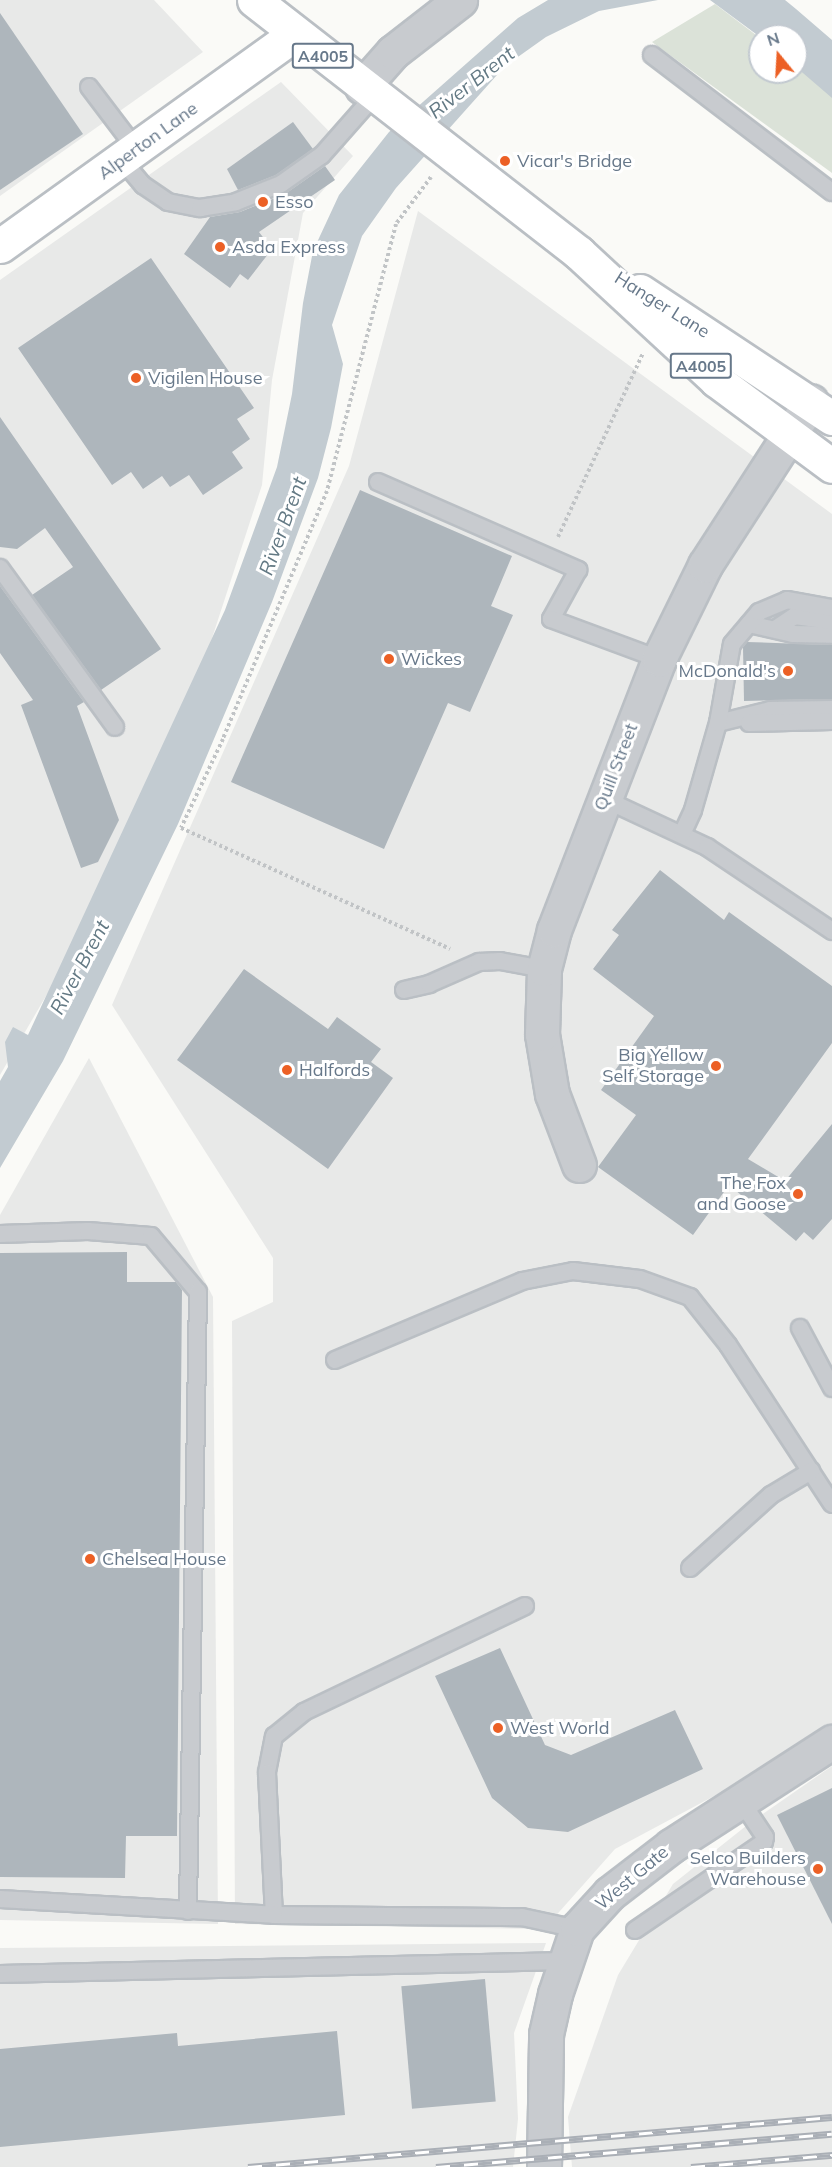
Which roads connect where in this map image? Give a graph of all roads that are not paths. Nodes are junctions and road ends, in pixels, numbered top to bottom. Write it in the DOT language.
graph roads {
  1 [pos="254,0"];
  2 [pos="460,0"];
  3 [pos="295,34"];
  4 [pos="652,55"];
  5 [pos="89,87"];
  6 [pos="377,98"];
  7 [pos="129,155"];
  8 [pos="832,192"];
  9 [pos="0,246"];
  10 [pos="579,254"];
  11 [pos="821,410"];
  12 [pos="788,434"];
  13 [pos="832,465"];
  14 [pos="378,482"];
  15 [pos="0,568"];
  16 [pos="832,608"];
  17 [pos="832,621"];
  18 [pos="749,624"];
  19 [pos="777,628"];
  20 [pos="832,635"];
  21 [pos="659,658"];
  22 [pos="832,709"];
  23 [pos="832,721"];
  24 [pos="718,723"];
  25 [pos="115,727"];
  26 [pos="604,799"];
  27 [pos="682,834"];
  28 [pos="832,932"];
  29 [pos="544,969"];
  30 [pos="404,990"];
  31 [pos="579,1165"];
  32 [pos="0,1234"];
  33 [pos="800,1328"];
  34 [pos="334,1360"];
  35 [pos="832,1388"];
  36 [pos="811,1471"];
  37 [pos="832,1504"];
  38 [pos="690,1568"];
  39 [pos="525,1606"];
  40 [pos="832,1742"];
  41 [pos="741,1801"];
  42 [pos="0,1899"];
  43 [pos="188,1911"];
  44 [pos="274,1915"];
  45 [pos="577,1929"];
  46 [pos="635,1930"];
  47 [pos="565,1961"];
  48 [pos="0,1974"];
  49 [pos="544,2167"];
  1 -- 3 [label="main road, A4005"];
  2 -- 6 [label="street"];
  3 -- 6 [label="main road, A4005"];
  3 -- 7 [label="main road, Alperton Lane"];
  4 -- 8 [label="lane"];
  5 -- 7 [label="lane"];
  6 -- 7 [label="lane"];
  6 -- 10 [label="main road, Hanger Lane / A4005"];
  7 -- 9 [label="main road, Alperton Lane"];
  10 -- 11 [label="main road, Hanger Lane / A4005"];
  10 -- 12 [label="main road, Hanger Lane / A4005"];
  11 -- 12 [label="street, Quill Street"];
  12 -- 13 [label="main road, Hanger Lane / A4005"];
  12 -- 21 [label="street, Quill Street"];
  14 -- 21 [label="lane"];
  15 -- 25 [label="lane"];
  16 -- 18 [label="lane"];
  17 -- 19 [label="lane"];
  18 -- 19 [label="lane"];
  18 -- 24 [label="lane"];
  19 -- 20 [label="lane"];
  21 -- 26 [label="street, Quill Street"];
  22 -- 24 [label="lane"];
  23 -- 24 [label="lane"];
  24 -- 27 [label="lane"];
  26 -- 27 [label="lane"];
  26 -- 29 [label="street, Quill Street"];
  27 -- 28 [label="lane"];
  29 -- 30 [label="lane"];
  29 -- 31 [label="street, Quill Street"];
  32 -- 43 [label="lane"];
  33 -- 35 [label="lane"];
  34 -- 36 [label="lane"];
  36 -- 37 [label="lane"];
  36 -- 38 [label="lane"];
  39 -- 44 [label="lane"];
  40 -- 41 [label="street, West Gate"];
  41 -- 45 [label="street, West Gate"];
  41 -- 46 [label="lane"];
  42 -- 43 [label="lane"];
  43 -- 44 [label="lane"];
  44 -- 45 [label="lane"];
  45 -- 47 [label="street, West Gate"];
  47 -- 48 [label="lane"];
  47 -- 49 [label="street, West Gate"];
}
